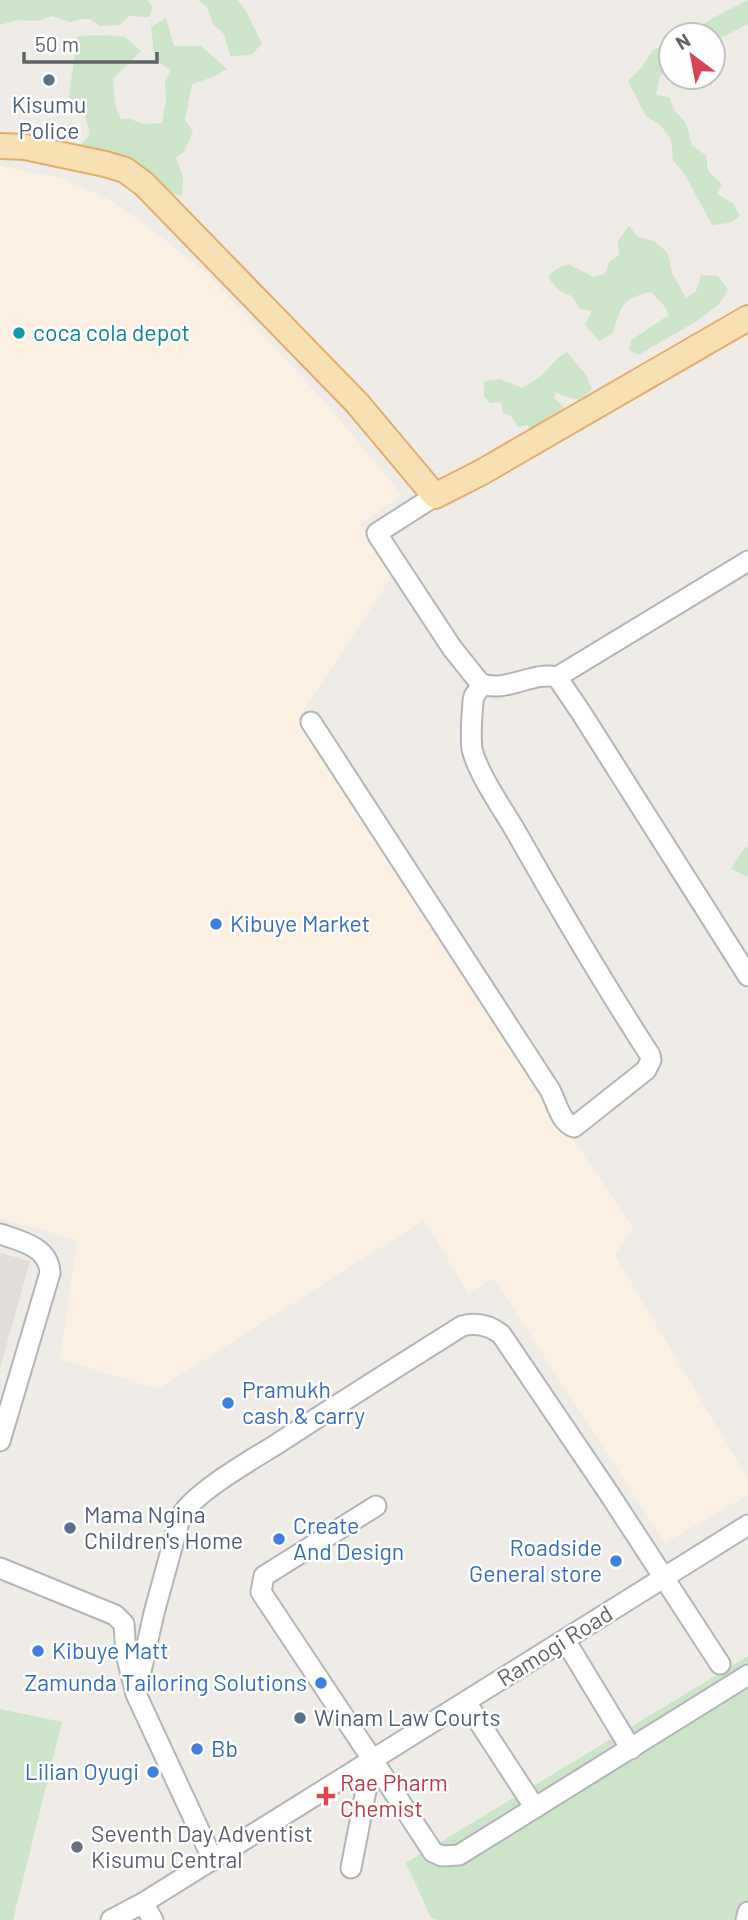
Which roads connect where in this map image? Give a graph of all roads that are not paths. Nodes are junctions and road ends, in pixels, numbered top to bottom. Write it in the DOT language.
graph roads {
  1 [pos="0,146"];
  2 [pos="748,318"];
  3 [pos="435,496"];
  4 [pos="748,561"];
  5 [pos="557,677"];
  6 [pos="482,685"];
  7 [pos="311,722"];
  8 [pos="748,976"];
  9 [pos="0,1234"];
  10 [pos="0,1441"];
  11 [pos="376,1506"];
  12 [pos="748,1525"];
  13 [pos="0,1568"];
  14 [pos="663,1578"];
  15 [pos="565,1640"];
  16 [pos="720,1664"];
  17 [pos="748,1675"];
  18 [pos="136,1694"];
  19 [pos="466,1702"];
  20 [pos="631,1749"];
  21 [pos="372,1759"];
  22 [pos="535,1808"];
  23 [pos="213,1860"];
  24 [pos="351,1868"];
  25 [pos="148,1912"];
  26 [pos="748,1912"];
  27 [pos="111,1920"];
  28 [pos="746,1920"];
  1 -- 3 [label="main road"];
  2 -- 3 [label="main road"];
  3 -- 6 [label="street"];
  4 -- 5 [label="street"];
  5 -- 6 [label="street"];
  5 -- 8 [label="street"];
  6 -- 7 [label="street"];
  9 -- 10 [label="street"];
  11 -- 21 [label="street"];
  12 -- 14 [label="street, Ramogi Road"];
  13 -- 18 [label="street"];
  14 -- 15 [label="street, Ramogi Road"];
  14 -- 16 [label="street"];
  14 -- 18 [label="street"];
  15 -- 19 [label="street, Ramogi Road"];
  15 -- 20 [label="street"];
  17 -- 20 [label="street"];
  18 -- 23 [label="street"];
  19 -- 21 [label="street, Ramogi Road"];
  19 -- 22 [label="street"];
  20 -- 22 [label="street"];
  21 -- 22 [label="street"];
  21 -- 23 [label="street, Ramogi Road"];
  21 -- 24 [label="street"];
  23 -- 25 [label="street, Ramogi Road"];
  25 -- 27 [label="street, Ramogi Road"];
  26 -- 28 [label="street"];
}
